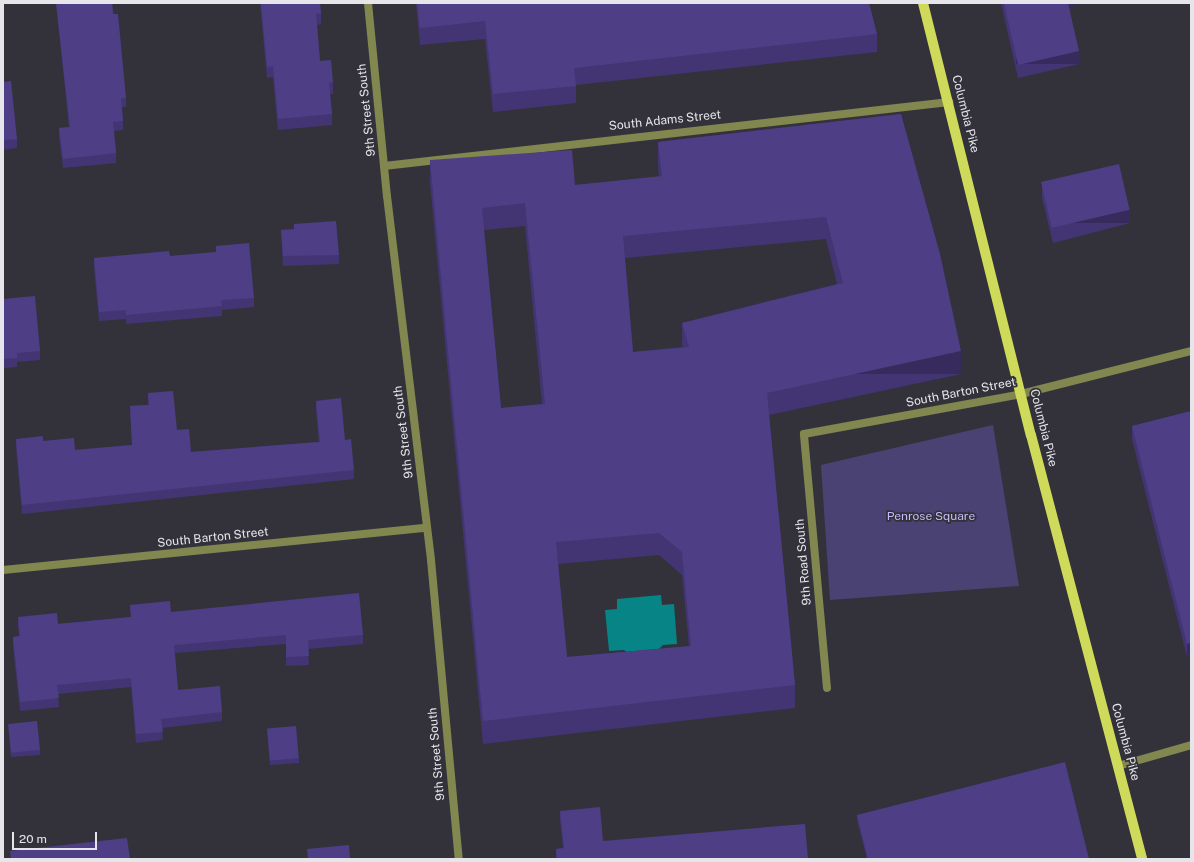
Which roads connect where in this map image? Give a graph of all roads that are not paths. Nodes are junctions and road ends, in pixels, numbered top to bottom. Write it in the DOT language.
graph roads {
  1 [pos="368,3"];
  2 [pos="923,3"];
  3 [pos="948,102"];
  4 [pos="384,166"];
  5 [pos="1191,351"];
  6 [pos="1021,394"];
  7 [pos="804,434"];
  8 [pos="426,528"];
  9 [pos="3,570"];
  10 [pos="827,688"];
  11 [pos="1191,745"];
  12 [pos="1118,766"];
  13 [pos="459,859"];
  14 [pos="1142,859"];
  1 -- 4 [label="street, 9th Street South"];
  2 -- 3 [label="main road, Columbia Pike"];
  3 -- 4 [label="street, South Adams Street"];
  3 -- 6 [label="main road, Columbia Pike"];
  4 -- 8 [label="street, 9th Street South"];
  5 -- 6 [label="street, South Barton Street"];
  6 -- 7 [label="street, South Barton Street"];
  6 -- 12 [label="main road, Columbia Pike"];
  7 -- 10 [label="street, 9th Road South"];
  8 -- 9 [label="street, South Barton Street"];
  8 -- 13 [label="street, 9th Street South"];
  11 -- 12 [label="street"];
  12 -- 14 [label="main road, Columbia Pike"];
}
